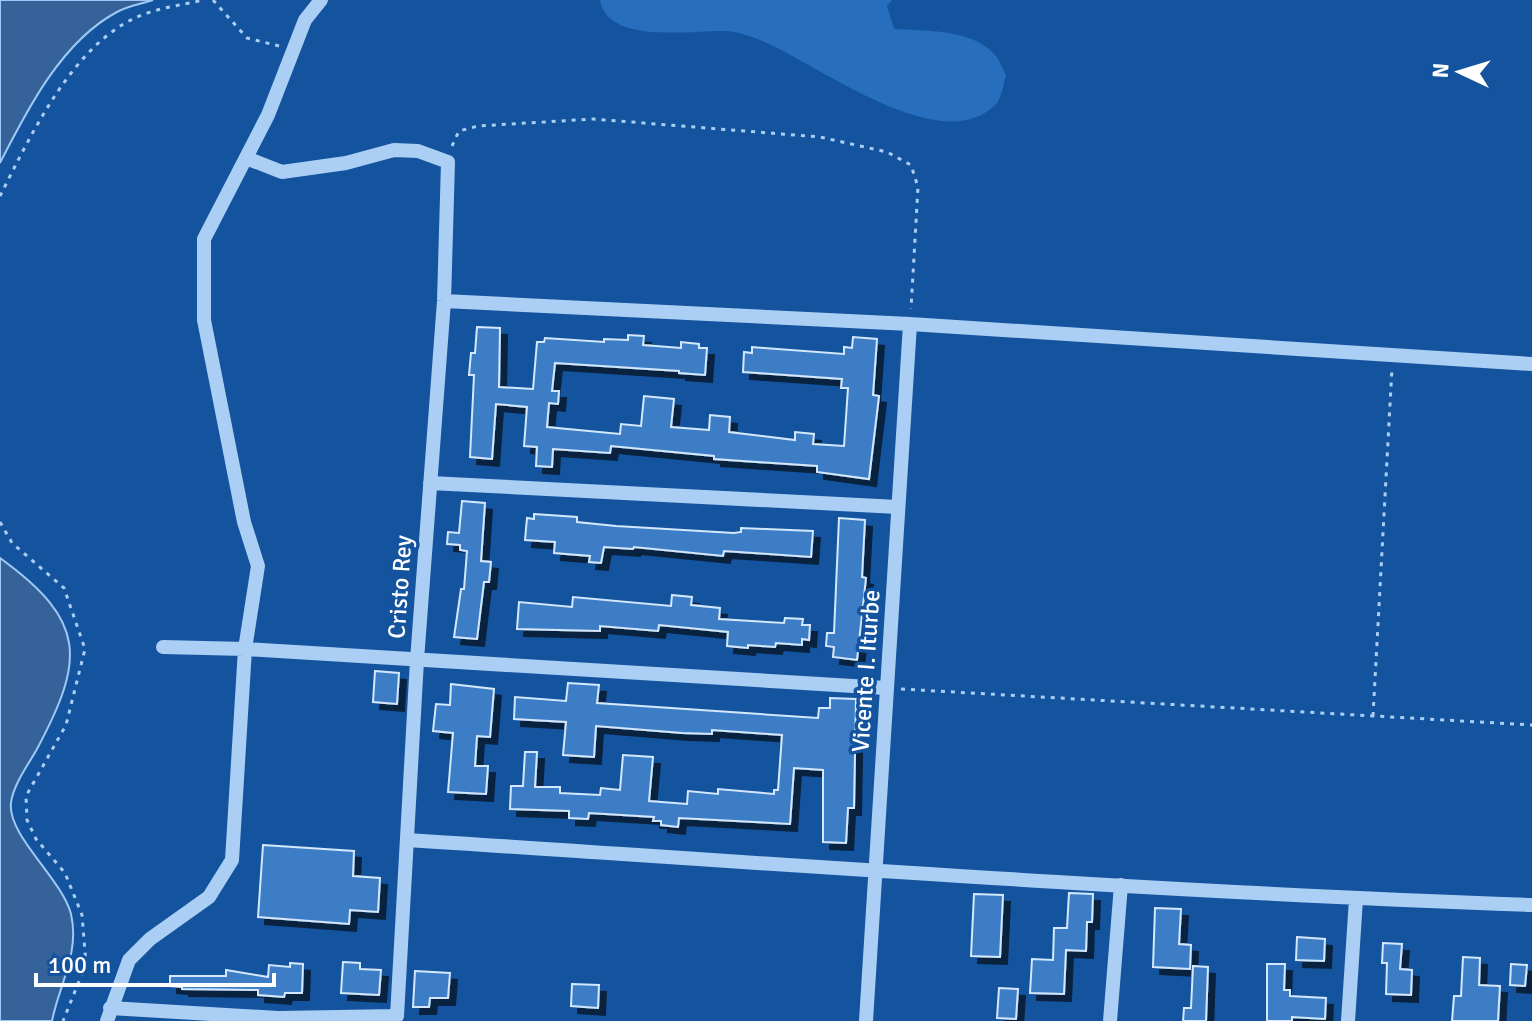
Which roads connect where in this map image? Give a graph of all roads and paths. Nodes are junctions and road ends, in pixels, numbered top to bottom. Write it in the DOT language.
graph roads {
  1 [pos="203,0"];
  2 [pos="213,0"];
  3 [pos="321,0"];
  4 [pos="293,50"];
  5 [pos="246,158"];
  6 [pos="448,162"];
  7 [pos="0,196"];
  8 [pos="444,301"];
  9 [pos="910,324"];
  10 [pos="1393,356"];
  11 [pos="1532,364"];
  12 [pos="430,483"];
  13 [pos="898,507"];
  14 [pos="0,522"];
  15 [pos="163,647"];
  16 [pos="245,649"];
  17 [pos="417,660"];
  18 [pos="886,688"];
  19 [pos="1373,716"];
  20 [pos="1532,725"];
  21 [pos="408,840"];
  22 [pos="876,870"];
  23 [pos="1121,885"];
  24 [pos="1356,899"];
  25 [pos="1532,905"];
  26 [pos="109,1015"];
  27 [pos="278,1019"];
  28 [pos="63,1021"];
  29 [pos="866,1021"];
  30 [pos="1110,1021"];
  31 [pos="1348,1021"];
  1 -- 7 [label="path"];
  2 -- 4 [label="path"];
  3 -- 4 [label="street"];
  4 -- 5 [label="street"];
  5 -- 6 [label="street"];
  5 -- 16 [label="street"];
  6 -- 8 [label="street, Cristo Rey"];
  6 -- 9 [label="path"];
  8 -- 9 [label="street"];
  8 -- 12 [label="street, Cristo Rey"];
  9 -- 10 [label="street"];
  9 -- 13 [label="street, Vicente I. Iturbe"];
  10 -- 11 [label="street"];
  10 -- 19 [label="path"];
  12 -- 13 [label="street"];
  12 -- 17 [label="street, Cristo Rey"];
  13 -- 18 [label="street, Vicente I. Iturbe"];
  14 -- 28 [label="path"];
  15 -- 16 [label="street"];
  16 -- 17 [label="street"];
  16 -- 26 [label="street"];
  17 -- 18 [label="street"];
  17 -- 21 [label="street, Cristo Rey"];
  18 -- 19 [label="path"];
  18 -- 22 [label="street, Vicente I. Iturbe"];
  19 -- 20 [label="path"];
  21 -- 22 [label="street"];
  21 -- 27 [label="street, Cristo Rey"];
  22 -- 23 [label="street"];
  22 -- 29 [label="street, Vicente I. Iturbe"];
  23 -- 24 [label="street"];
  23 -- 30 [label="street"];
  24 -- 25 [label="street"];
  24 -- 31 [label="street"];
  26 -- 27 [label="street"];
}
